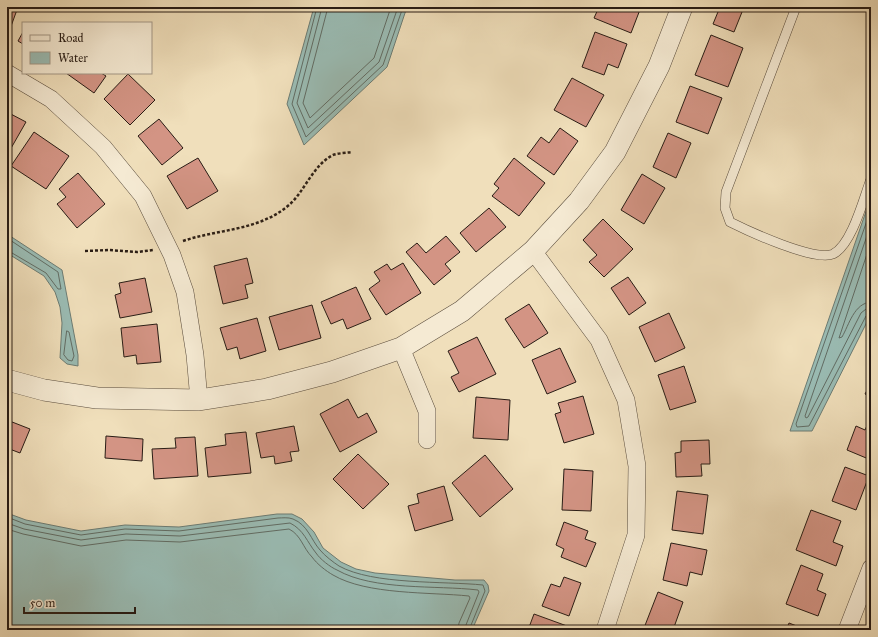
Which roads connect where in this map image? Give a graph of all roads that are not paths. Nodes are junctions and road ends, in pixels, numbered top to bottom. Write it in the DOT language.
graph roads {
  1 [pos="682,7"];
  2 [pos="796,7"];
  3 [pos="7,73"];
  4 [pos="871,179"];
  5 [pos="533,251"];
  6 [pos="401,348"];
  7 [pos="7,380"];
  8 [pos="199,400"];
  9 [pos="428,440"];
  10 [pos="871,568"];
  11 [pos="605,630"];
  12 [pos="847,630"];
  1 -- 5 [label="street"];
  2 -- 4 [label="lane"];
  3 -- 8 [label="street"];
  5 -- 6 [label="street"];
  5 -- 11 [label="street"];
  6 -- 8 [label="street"];
  6 -- 9 [label="street"];
  7 -- 8 [label="street"];
  10 -- 12 [label="street"];
}
